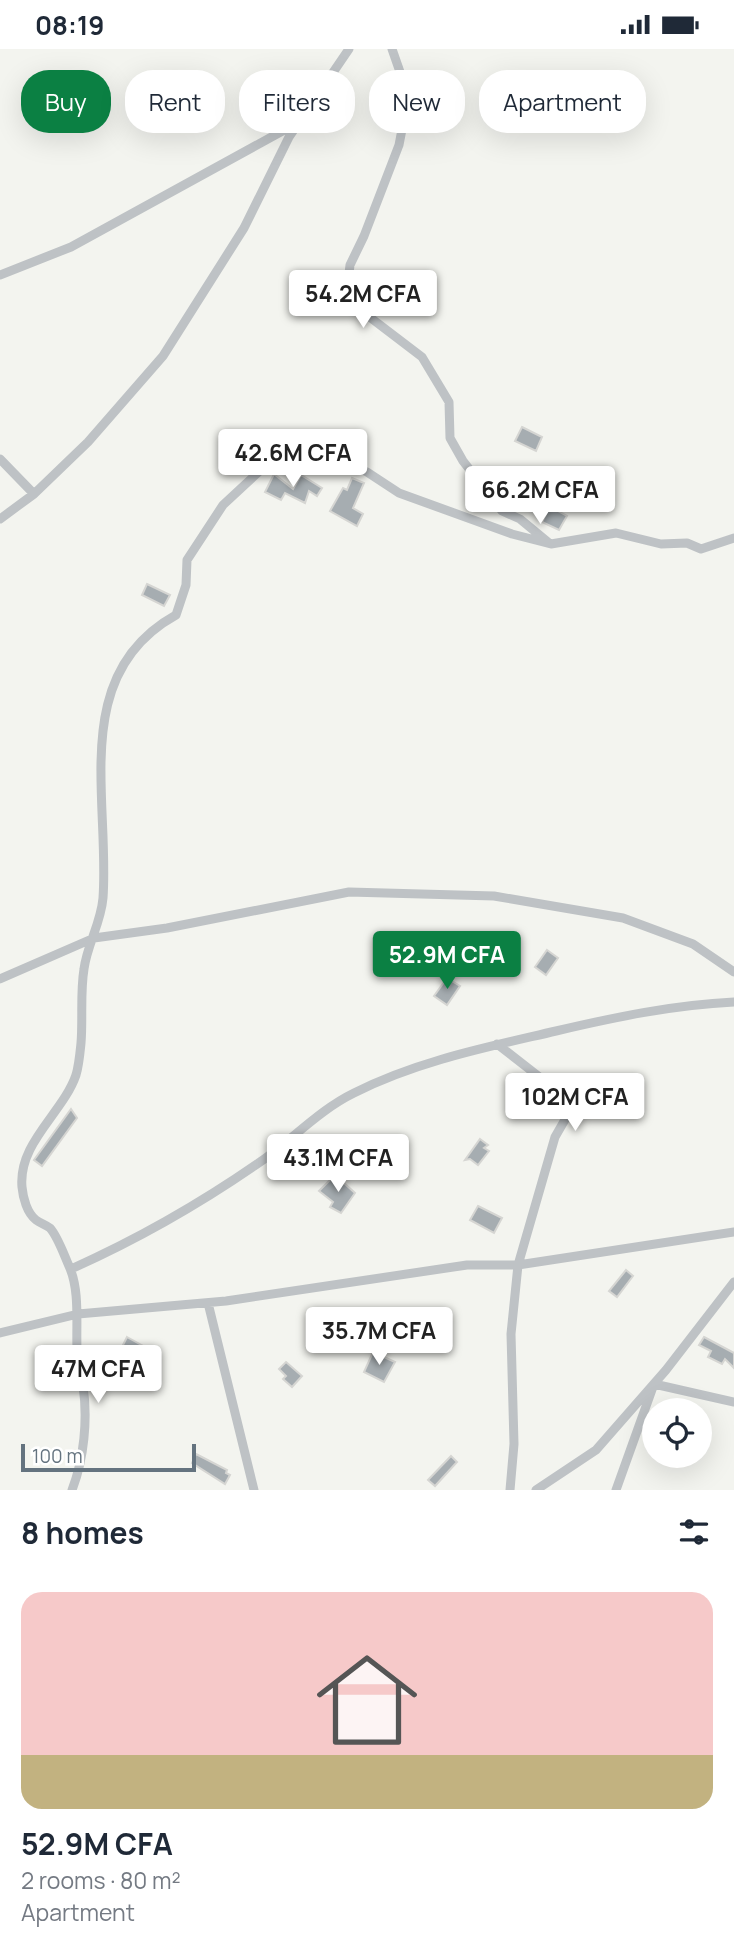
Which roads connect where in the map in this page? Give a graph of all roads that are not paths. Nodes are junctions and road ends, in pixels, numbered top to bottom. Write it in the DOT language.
graph roads {
  1 [pos="349,49"];
  2 [pos="392,49"];
  3 [pos="335,70"];
  4 [pos="278,133"];
  5 [pos="293,133"];
  6 [pos="0,275"];
  7 [pos="0,459"];
  8 [pos="34,494"];
  9 [pos="0,519"];
  10 [pos="734,538"];
  11 [pos="551,544"];
  12 [pos="94,938"];
  13 [pos="734,972"];
  14 [pos="0,979"];
  15 [pos="734,1002"];
  16 [pos="497,1044"];
  17 [pos="734,1232"];
  18 [pos="518,1265"];
  19 [pos="71,1269"];
  20 [pos="734,1282"];
  21 [pos="208,1303"];
  22 [pos="78,1314"];
  23 [pos="0,1333"];
  24 [pos="654,1384"];
  25 [pos="734,1402"];
  26 [pos="72,1490"];
  27 [pos="254,1490"];
  28 [pos="510,1490"];
  29 [pos="536,1490"];
  30 [pos="616,1490"];
  1 -- 3 [label="street"];
  2 -- 11 [label="street"];
  4 -- 6 [label="street"];
  5 -- 8 [label="street"];
  7 -- 8 [label="street"];
  8 -- 9 [label="street"];
  10 -- 11 [label="street"];
  11 -- 12 [label="street"];
  12 -- 13 [label="street"];
  12 -- 14 [label="street"];
  12 -- 19 [label="street"];
  15 -- 16 [label="street"];
  16 -- 18 [label="street"];
  16 -- 19 [label="street"];
  17 -- 18 [label="street"];
  18 -- 21 [label="street"];
  18 -- 28 [label="street"];
  19 -- 22 [label="street"];
  20 -- 24 [label="street"];
  21 -- 22 [label="street"];
  21 -- 27 [label="street"];
  22 -- 23 [label="street"];
  22 -- 26 [label="street"];
  24 -- 25 [label="street"];
  24 -- 29 [label="street"];
  24 -- 30 [label="street"];
}
